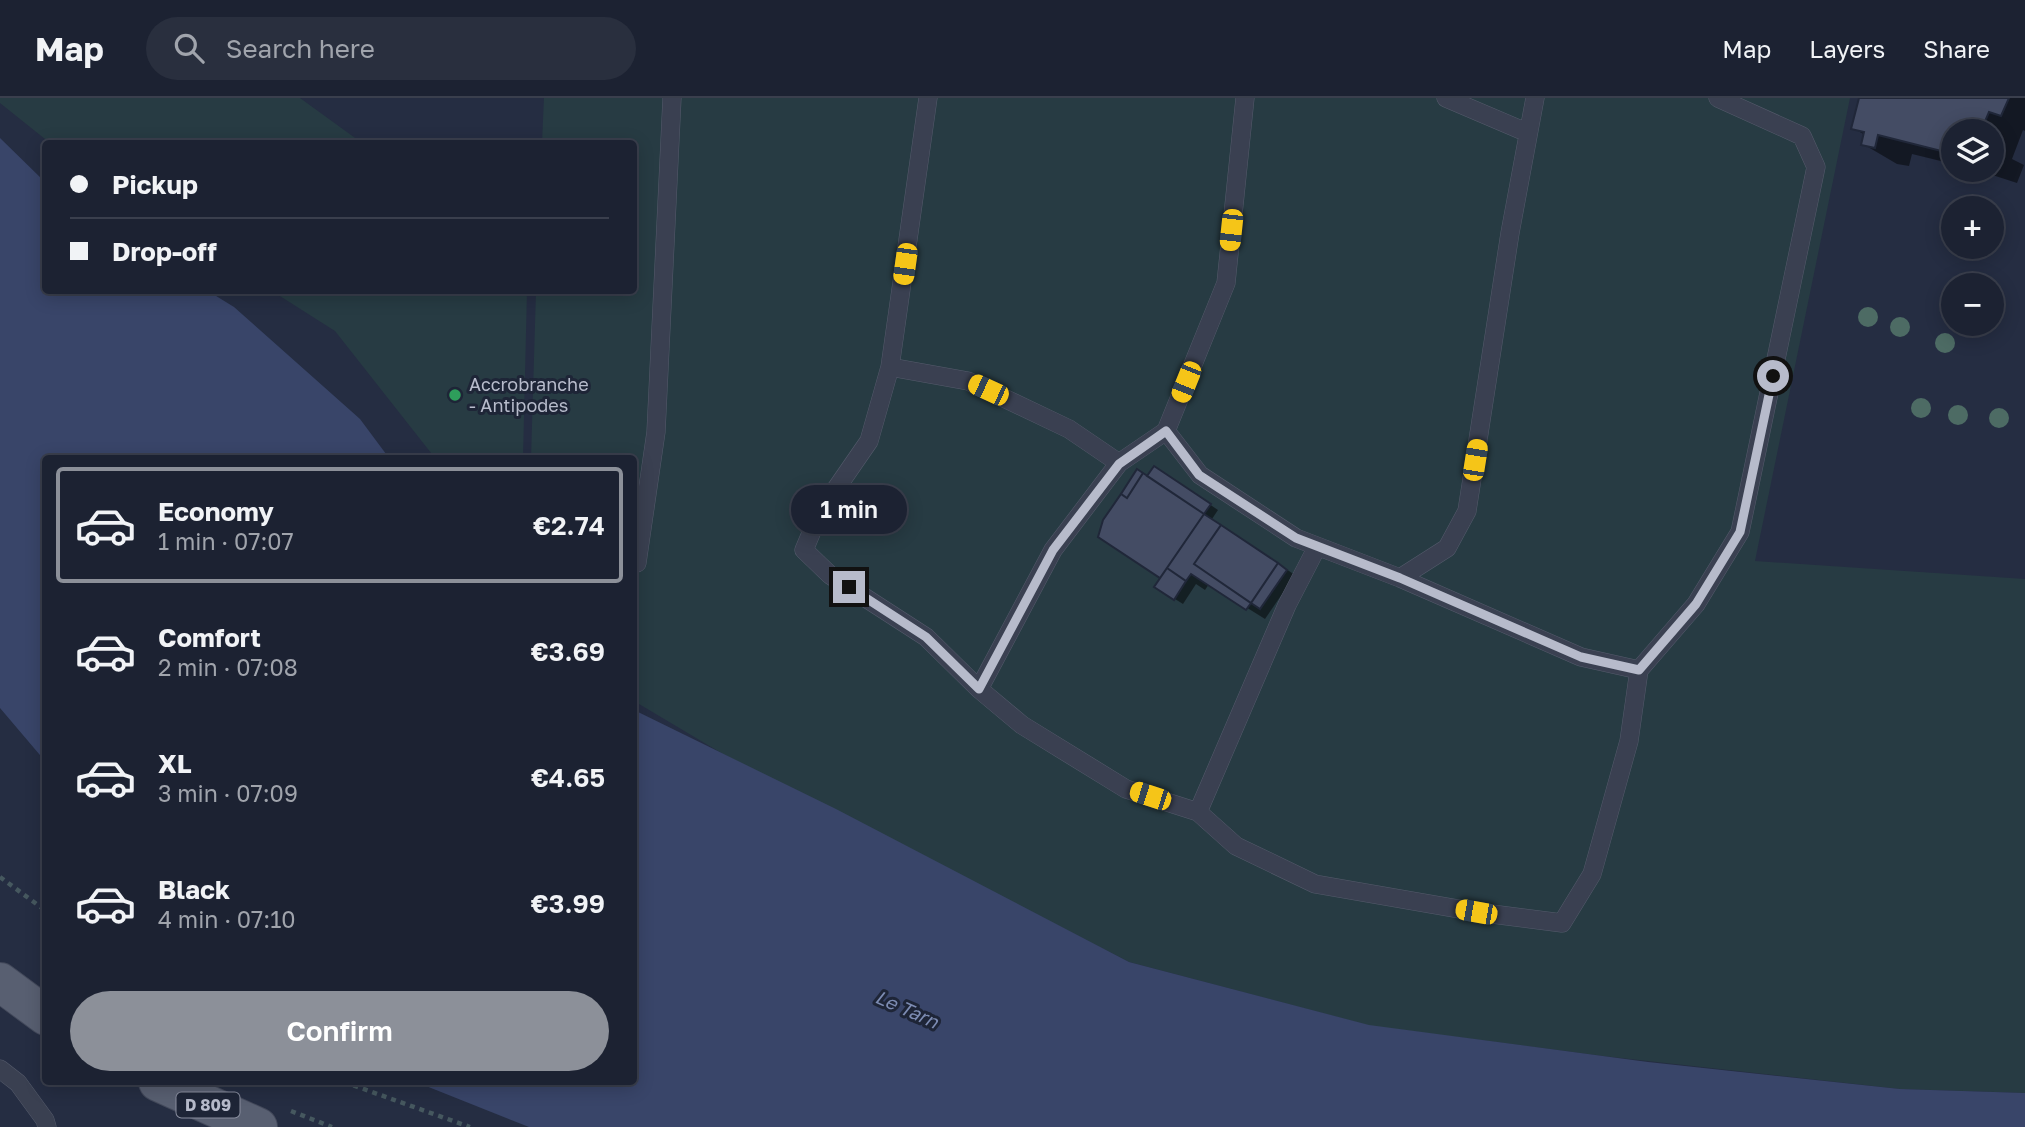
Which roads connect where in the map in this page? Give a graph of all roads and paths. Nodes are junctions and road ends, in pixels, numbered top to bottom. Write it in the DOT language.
graph roads {
  1 [pos="672,98"];
  2 [pos="928,98"];
  3 [pos="1245,98"];
  4 [pos="1446,98"];
  5 [pos="1535,98"];
  6 [pos="1718,98"];
  7 [pos="1528,133"];
  8 [pos="890,367"];
  9 [pos="1166,431"];
  10 [pos="1119,464"];
  11 [pos="1317,547"];
  12 [pos="637,563"];
  13 [pos="1400,578"];
  14 [pos="1639,670"];
  15 [pos="979,689"];
  16 [pos="1198,812"];
  17 [pos="0,877"];
  18 [pos="42,908"];
  19 [pos="0,982"];
  20 [pos="42,1013"];
  21 [pos="0,1069"];
  22 [pos="165,1085"];
  23 [pos="352,1085"];
  24 [pos="47,1127"];
  25 [pos="258,1127"];
  26 [pos="470,1127"];
  1 -- 12 [label="lane"];
  2 -- 8 [label="lane"];
  3 -- 9 [label="lane"];
  4 -- 7 [label="lane"];
  5 -- 7 [label="lane"];
  6 -- 14 [label="lane"];
  7 -- 13 [label="lane"];
  8 -- 10 [label="lane"];
  8 -- 15 [label="lane"];
  9 -- 10 [label="lane"];
  9 -- 11 [label="lane"];
  10 -- 15 [label="lane"];
  11 -- 13 [label="lane"];
  11 -- 16 [label="lane"];
  13 -- 14 [label="lane"];
  14 -- 16 [label="lane"];
  15 -- 16 [label="lane"];
  17 -- 18 [label="path"];
  19 -- 20 [label="main road"];
  21 -- 24 [label="lane"];
  22 -- 25 [label="main road, D 809"];
  23 -- 26 [label="path"];
}
